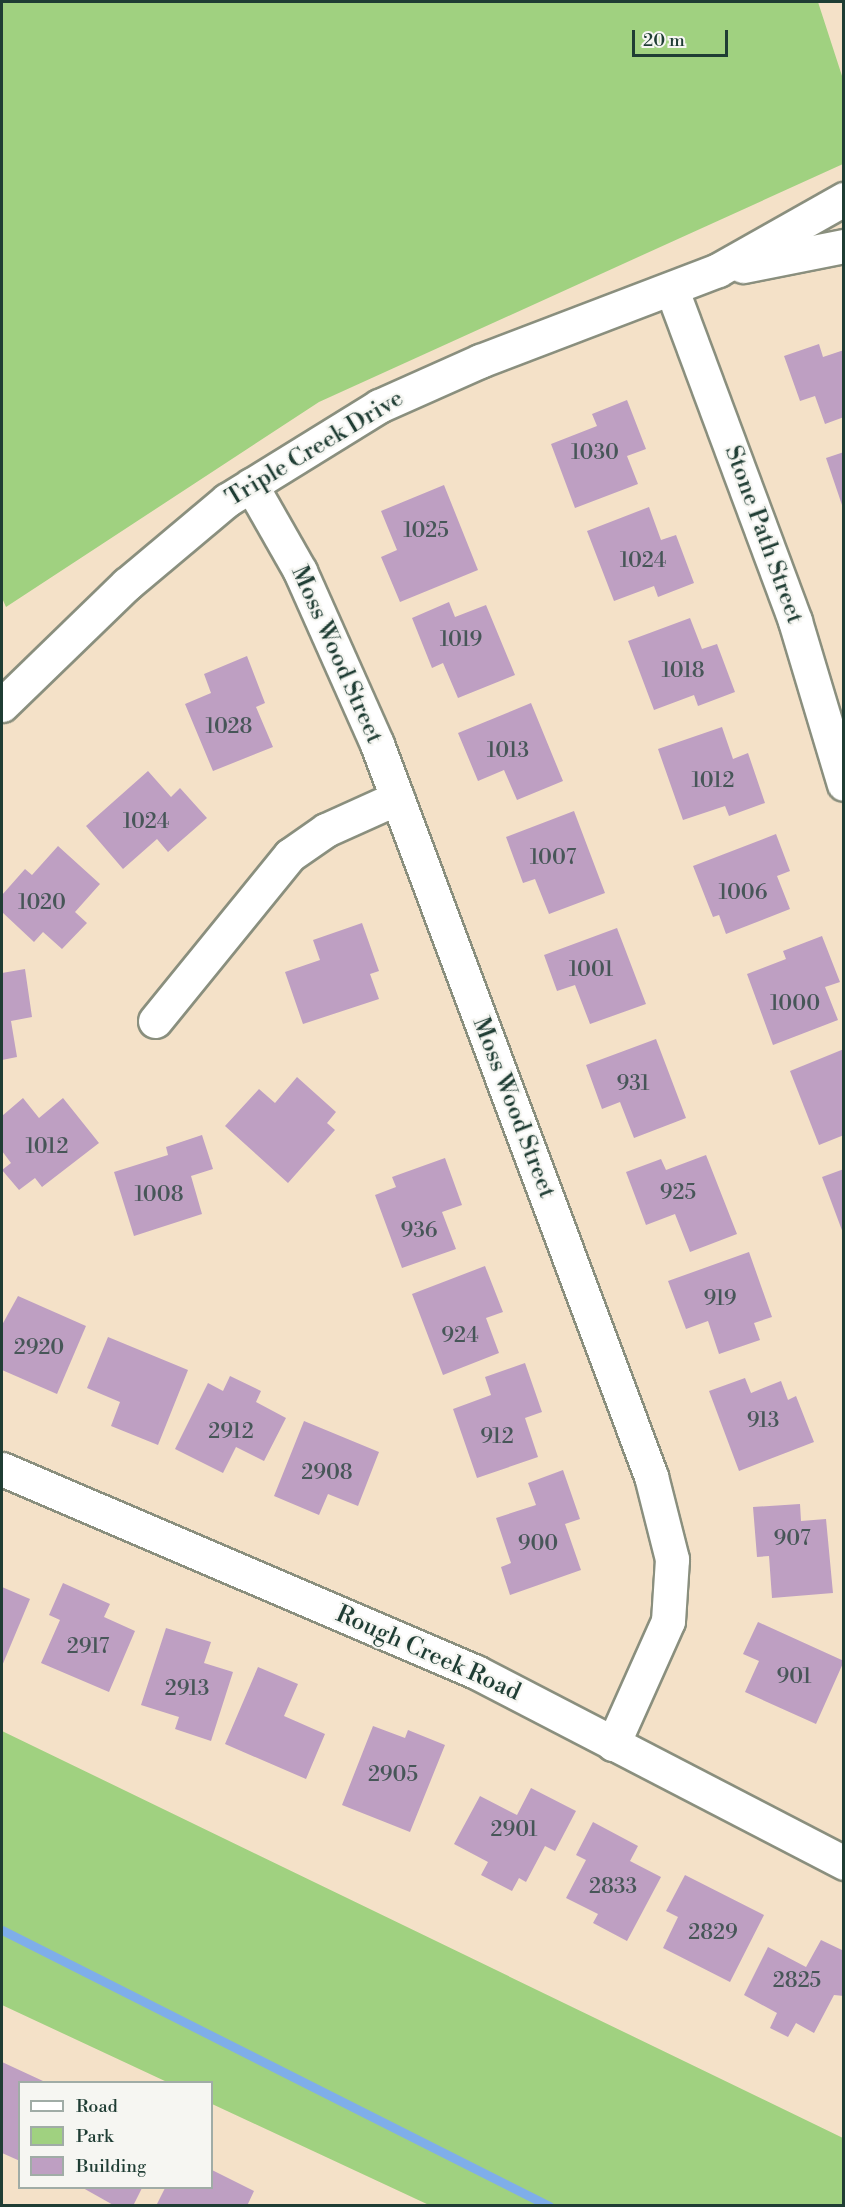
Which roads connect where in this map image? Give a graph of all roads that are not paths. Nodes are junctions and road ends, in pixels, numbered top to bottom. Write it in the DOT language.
graph roads {
  1 [pos="843,200"];
  2 [pos="843,246"];
  3 [pos="718,270"];
  4 [pos="672,290"];
  5 [pos="251,484"];
  6 [pos="2,705"];
  7 [pos="843,784"];
  8 [pos="397,798"];
  9 [pos="155,1021"];
  10 [pos="2,1469"];
  11 [pos="613,1744"];
  12 [pos="843,1863"];
  1 -- 3 [label="street, Triple Creek Drive"];
  2 -- 3 [label="street, Triple Creek Drive"];
  3 -- 4 [label="street, Triple Creek Drive"];
  4 -- 5 [label="street, Triple Creek Drive"];
  4 -- 7 [label="street, Stone Path Street"];
  5 -- 6 [label="street, Triple Creek Drive"];
  5 -- 8 [label="street, Moss Wood Street"];
  8 -- 9 [label="street"];
  8 -- 11 [label="street, Moss Wood Street"];
  10 -- 11 [label="street, Rough Creek Road"];
  11 -- 12 [label="street, Rough Creek Road"];
}
